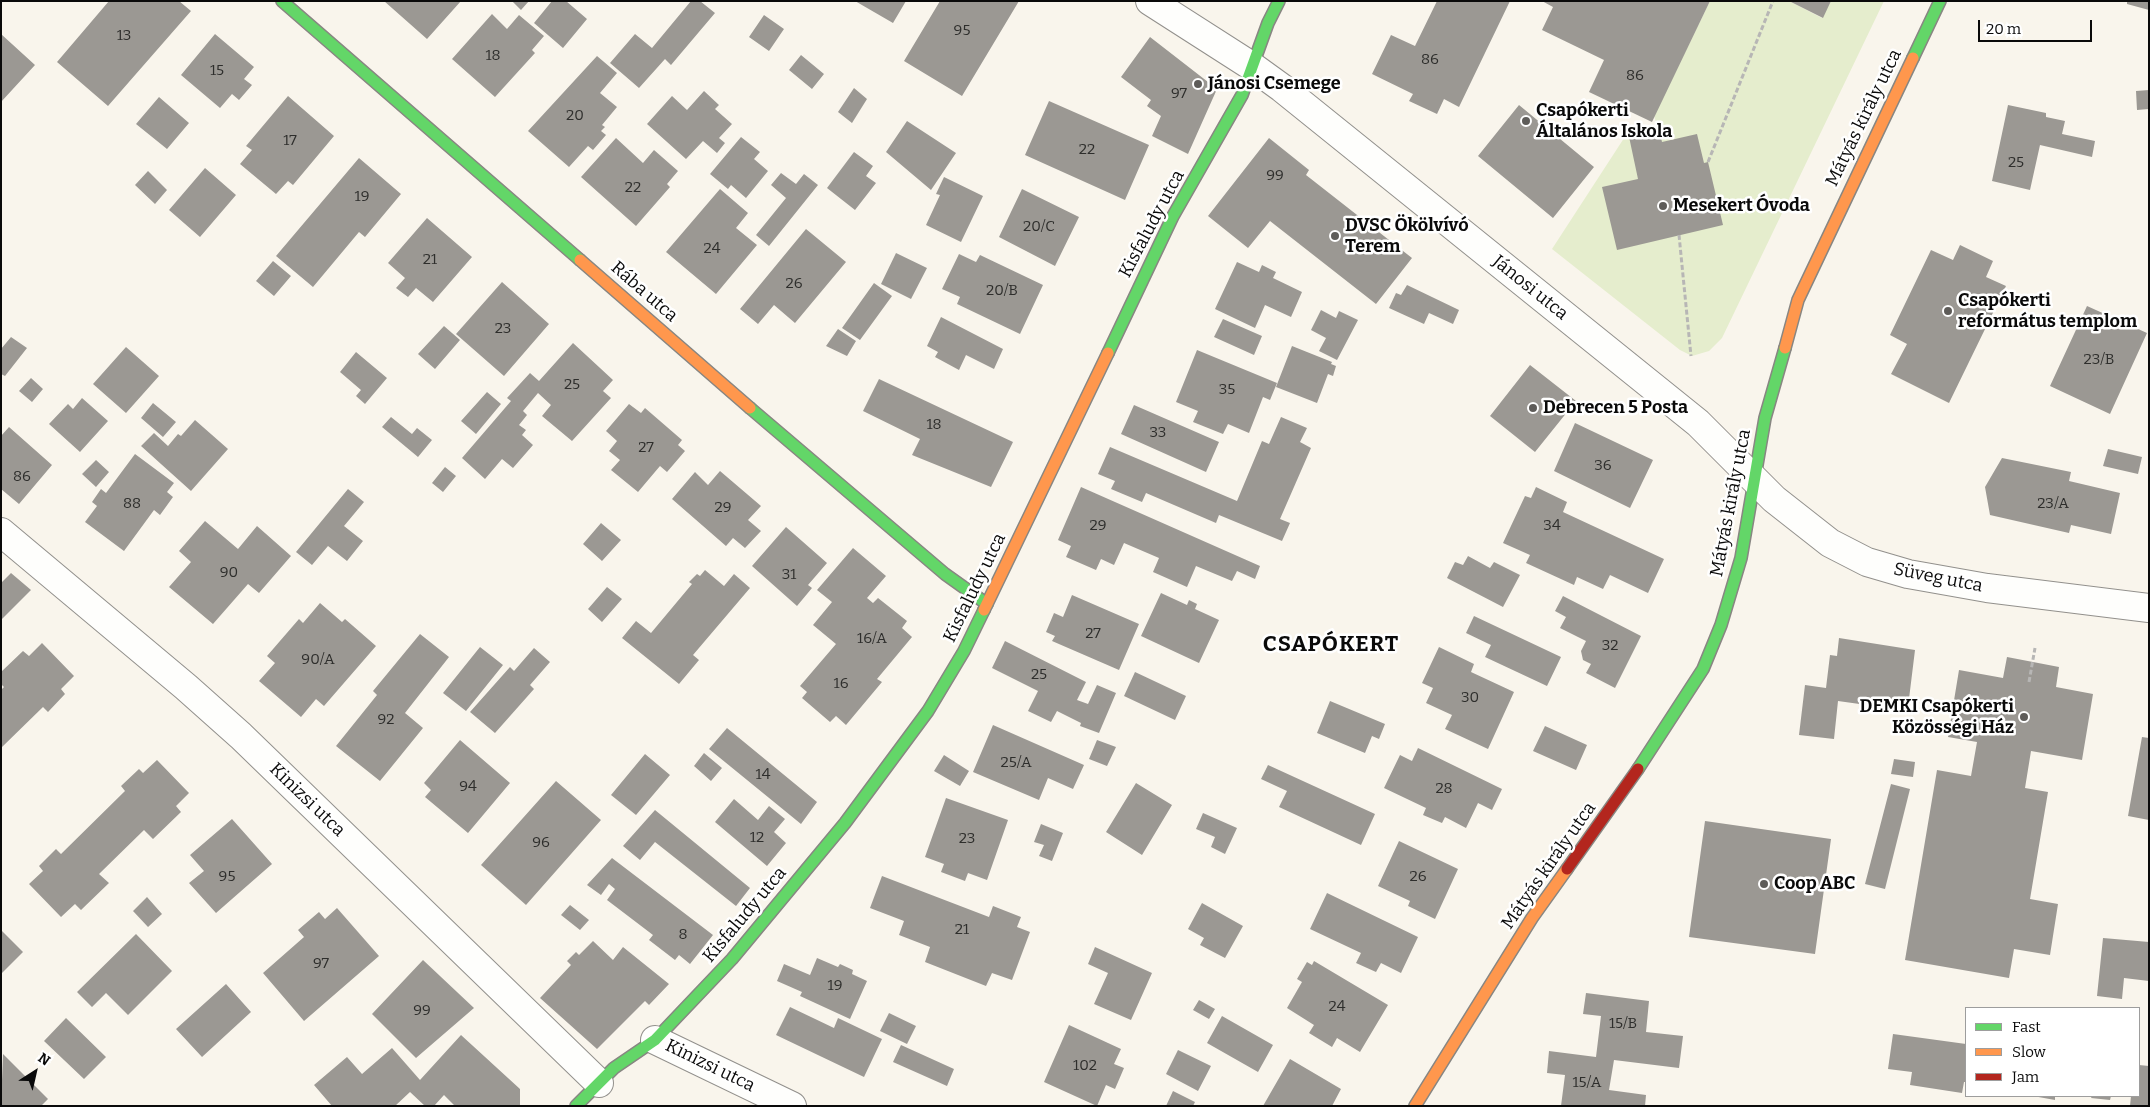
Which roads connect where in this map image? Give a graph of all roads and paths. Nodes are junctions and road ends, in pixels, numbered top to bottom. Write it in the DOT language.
graph roads {
  1 [pos="282,1"];
  2 [pos="1150,1"];
  3 [pos="1279,1"];
  4 [pos="1773,1"];
  5 [pos="1940,1"];
  6 [pos="1253,67"];
  7 [pos="1708,162"];
  8 [pos="1678,235"];
  9 [pos="1692,356"];
  10 [pos="1756,480"];
  11 [pos="1,532"];
  12 [pos="987,604"];
  13 [pos="2149,608"];
  14 [pos="2035,648"];
  15 [pos="2029,682"];
  16 [pos="655,1040"];
  17 [pos="599,1083"];
  18 [pos="576,1106"];
  19 [pos="792,1106"];
  20 [pos="1415,1106"];
  1 -- 12 [label="street, Rába utca"];
  2 -- 6 [label="street, Jánosi utca"];
  3 -- 6 [label="street, Kisfaludy utca"];
  4 -- 7 [label="path"];
  5 -- 10 [label="street, Mátyás király utca"];
  6 -- 10 [label="street, Jánosi utca"];
  6 -- 12 [label="street, Kisfaludy utca"];
  8 -- 9 [label="path"];
  10 -- 13 [label="street, Süveg utca"];
  10 -- 20 [label="street, Mátyás király utca"];
  11 -- 17 [label="street, Kinizsi utca"];
  12 -- 16 [label="street, Kisfaludy utca"];
  14 -- 15 [label="path"];
  16 -- 17 [label="street, Kisfaludy utca"];
  16 -- 19 [label="street, Kinizsi utca"];
  17 -- 18 [label="street, Kisfaludy utca"];
}
